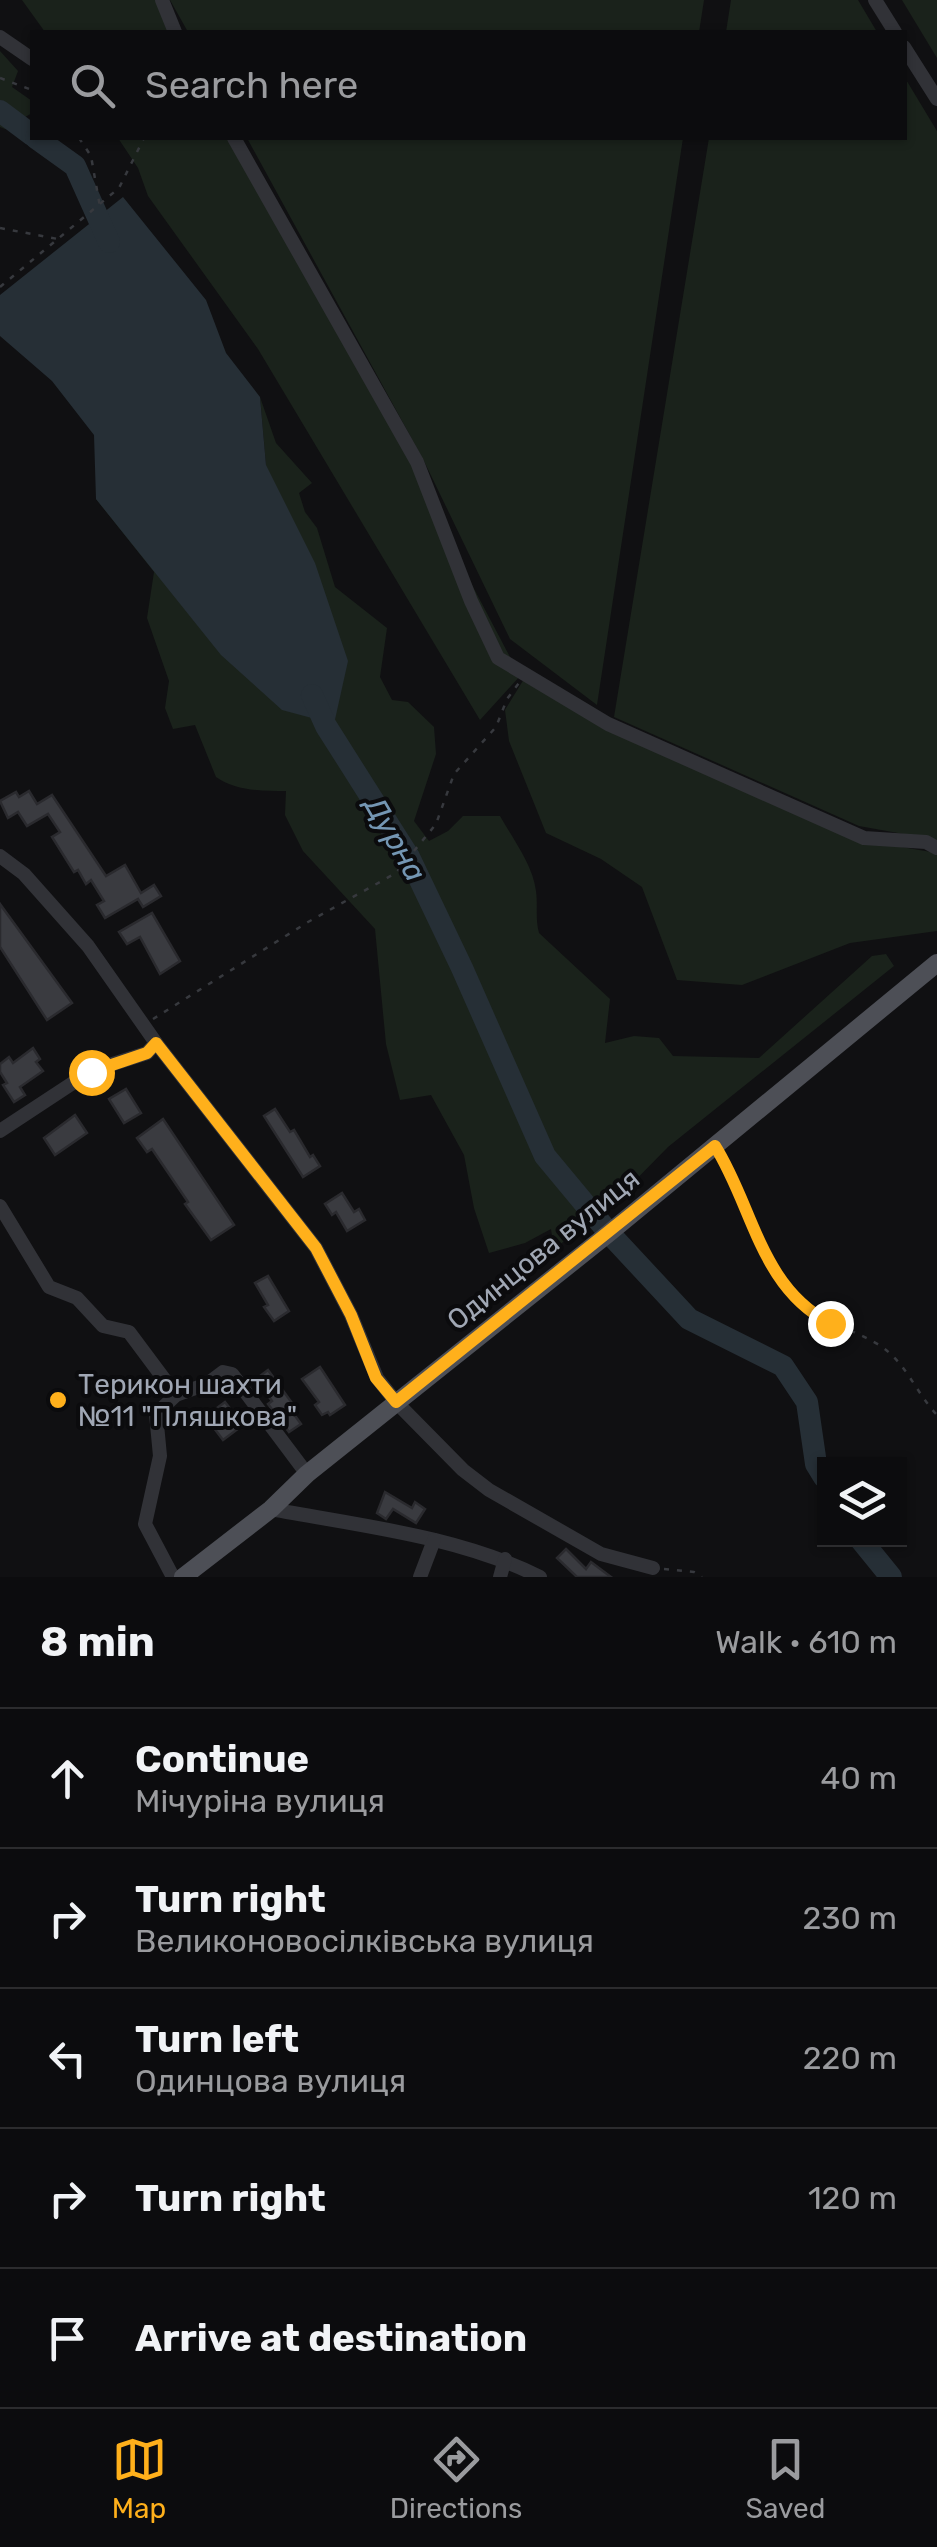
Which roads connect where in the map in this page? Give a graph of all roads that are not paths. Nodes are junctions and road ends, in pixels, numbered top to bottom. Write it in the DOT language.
graph roads {
  1 [pos="162,0"];
  2 [pos="875,0"];
  3 [pos="174,30"];
  4 [pos="894,30"];
  5 [pos="0,37"];
  6 [pos="907,53"];
  7 [pos="30,58"];
  8 [pos="937,100"];
  9 [pos="235,140"];
  10 [pos="937,848"];
  11 [pos="0,856"];
  12 [pos="937,964"];
  13 [pos="156,1043"];
  14 [pos="0,1131"];
  15 [pos="0,1206"];
  16 [pos="176,1395"];
  17 [pos="396,1402"];
  18 [pos="307,1474"];
  19 [pos="271,1509"];
  20 [pos="434,1540"];
  21 [pos="505,1560"];
  22 [pos="653,1568"];
  23 [pos="174,1577"];
  24 [pos="183,1577"];
  25 [pos="420,1577"];
  26 [pos="500,1577"];
  27 [pos="540,1577"];
  1 -- 3 [label="street"];
  2 -- 4 [label="street"];
  5 -- 7 [label="street"];
  6 -- 8 [label="street"];
  9 -- 10 [label="street"];
  11 -- 13 [label="street"];
  12 -- 17 [label="main road, Одинцова вулиця"];
  13 -- 14 [label="street"];
  13 -- 17 [label="street"];
  15 -- 16 [label="street"];
  16 -- 18 [label="street"];
  16 -- 23 [label="street"];
  17 -- 18 [label="main road, Одинцова вулиця"];
  17 -- 22 [label="street"];
  18 -- 19 [label="main road, Одинцова вулиця"];
  19 -- 20 [label="street"];
  19 -- 24 [label="main road, Одинцова вулиця"];
  20 -- 21 [label="street"];
  20 -- 25 [label="street"];
  21 -- 26 [label="street"];
  21 -- 27 [label="street"];
}
